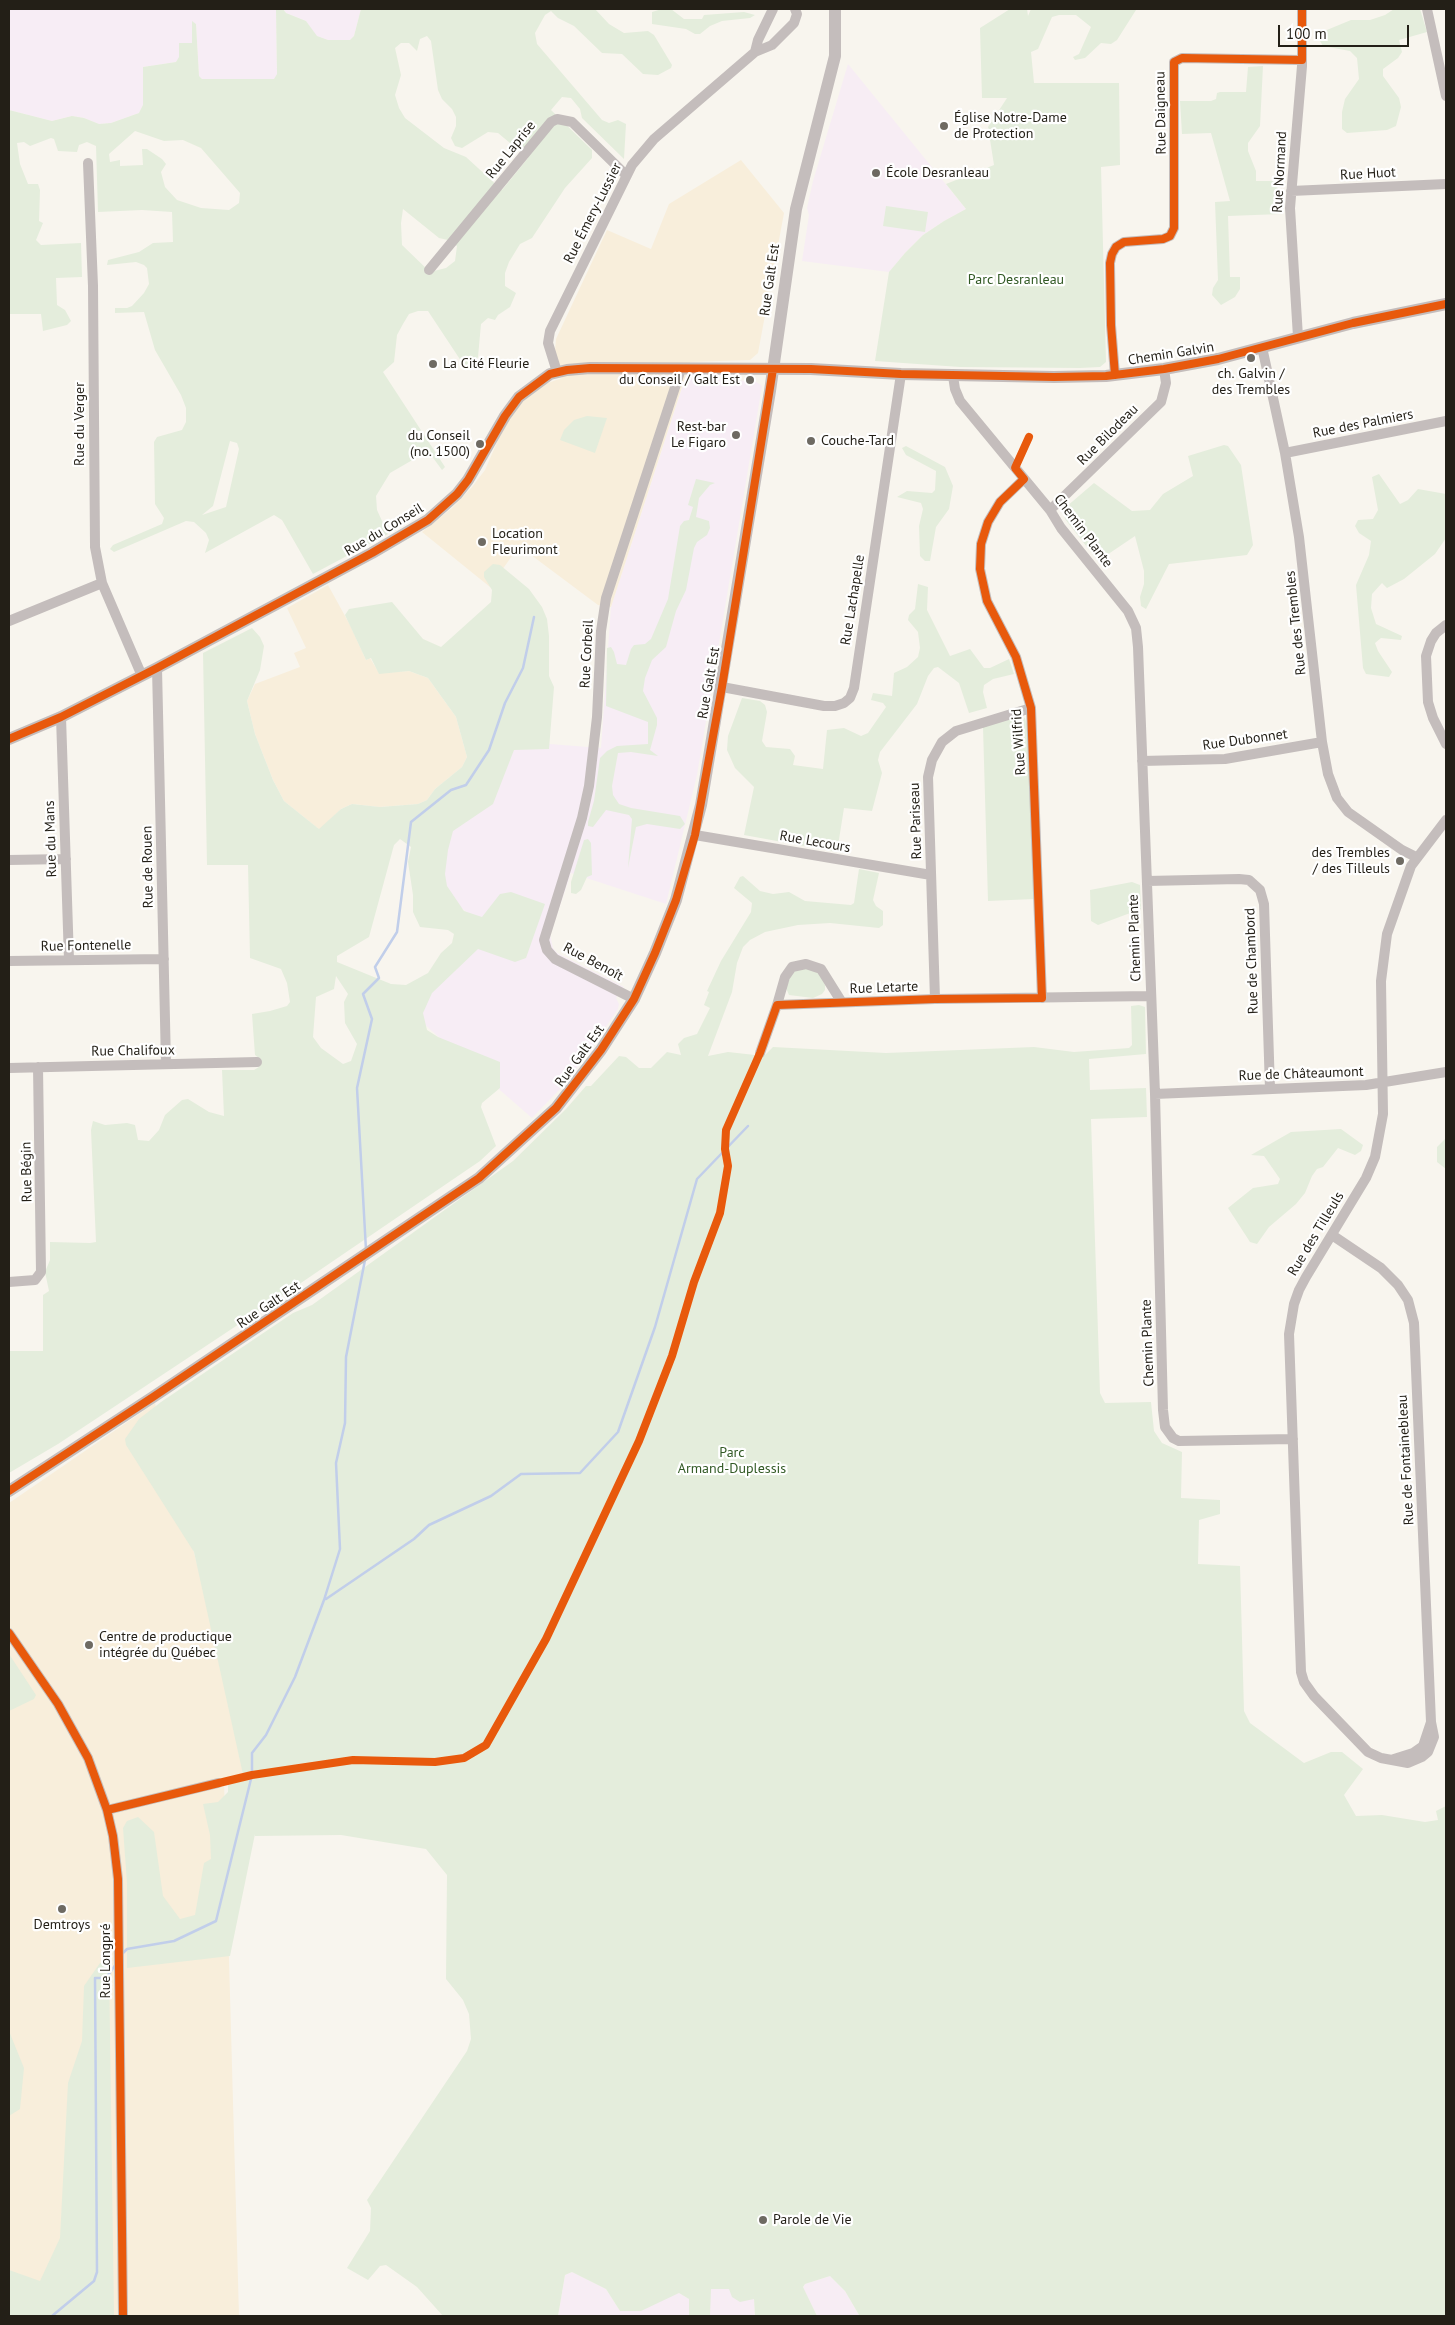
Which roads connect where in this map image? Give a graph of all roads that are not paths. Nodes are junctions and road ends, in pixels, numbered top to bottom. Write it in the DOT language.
graph roads {
  1 [pos="773,9"];
  2 [pos="795,9"];
  3 [pos="836,9"];
  4 [pos="1302,9"];
  5 [pos="1427,9"];
  6 [pos="755,52"];
  7 [pos="1302,60"];
  8 [pos="1446,96"];
  9 [pos="88,163"];
  10 [pos="626,175"];
  11 [pos="1446,184"];
  12 [pos="1291,191"];
  13 [pos="429,270"];
  14 [pos="1446,304"];
  15 [pos="1298,337"];
  16 [pos="1262,347"];
  17 [pos="682,369"];
  18 [pos="774,369"];
  19 [pos="1164,369"];
  20 [pos="557,372"];
  21 [pos="901,374"];
  22 [pos="1115,375"];
  23 [pos="953,376"];
  24 [pos="1446,422"];
  25 [pos="1285,453"];
  26 [pos="1024,479"];
  27 [pos="1050,510"];
  28 [pos="102,583"];
  29 [pos="9,621"];
  30 [pos="1446,625"];
  31 [pos="157,668"];
  32 [pos="142,676"];
  33 [pos="722,688"];
  34 [pos="1031,708"];
  35 [pos="61,717"];
  36 [pos="9,739"];
  37 [pos="1322,742"];
  38 [pos="1446,744"];
  39 [pos="1142,761"];
  40 [pos="1446,820"];
  41 [pos="694,835"];
  42 [pos="1416,857"];
  43 [pos="9,860"];
  44 [pos="66,860"];
  45 [pos="931,875"];
  46 [pos="1147,881"];
  47 [pos="545,945"];
  48 [pos="164,959"];
  49 [pos="69,960"];
  50 [pos="9,961"];
  51 [pos="1151,996"];
  52 [pos="1042,998"];
  53 [pos="634,999"];
  54 [pos="935,999"];
  55 [pos="841,1001"];
  56 [pos="777,1005"];
  57 [pos="760,1052"];
  58 [pos="257,1062"];
  59 [pos="166,1064"];
  60 [pos="38,1067"];
  61 [pos="9,1068"];
  62 [pos="1446,1072"];
  63 [pos="1383,1083"];
  64 [pos="1270,1089"];
  65 [pos="1155,1094"];
  66 [pos="1332,1235"];
  67 [pos="9,1282"];
  68 [pos="1293,1439"];
  69 [pos="9,1491"];
  70 [pos="9,1633"];
  71 [pos="1304,1682"];
  72 [pos="218,1783"];
  73 [pos="107,1810"];
  74 [pos="123,2316"];
  1 -- 6 [label="street, Rue Émery-Lussier"];
  2 -- 6 [label="street, Rue Émery-Lussier"];
  3 -- 18 [label="street, Rue Galt Est"];
  4 -- 7 [label="street, Rue Normand"];
  5 -- 8 [label="street"];
  6 -- 10 [label="street, Rue Émery-Lussier"];
  7 -- 12 [label="street, Rue Normand"];
  7 -- 22 [label="street, Rue Daigneau"];
  9 -- 28 [label="street, Rue du Verger"];
  10 -- 13 [label="street, Rue Laprise"];
  10 -- 20 [label="street, Rue Émery-Lussier"];
  11 -- 12 [label="street, Rue Huot"];
  12 -- 15 [label="street, Rue Normand"];
  14 -- 15 [label="street, Chemin Galvin"];
  15 -- 16 [label="street, Chemin Galvin"];
  16 -- 19 [label="street, Chemin Galvin"];
  16 -- 25 [label="street, Rue des Trembles"];
  17 -- 18 [label="street, Rue du Conseil"];
  17 -- 20 [label="street, Rue du Conseil"];
  17 -- 47 [label="street, Rue Corbeil"];
  18 -- 21 [label="street, Chemin Galvin"];
  18 -- 33 [label="street, Rue Galt Est"];
  19 -- 22 [label="street, Chemin Galvin"];
  19 -- 27 [label="street, Rue Bilodeau"];
  20 -- 31 [label="street, Rue du Conseil"];
  21 -- 23 [label="street, Chemin Galvin"];
  21 -- 33 [label="street, Rue Lachapelle"];
  22 -- 23 [label="street, Chemin Galvin"];
  23 -- 26 [label="street, Chemin Plante"];
  24 -- 25 [label="street, Rue des Palmiers"];
  25 -- 37 [label="street, Rue des Trembles"];
  26 -- 27 [label="street, Chemin Plante"];
  26 -- 34 [label="street, Rue Wilfrid"];
  27 -- 39 [label="street, Chemin Plante"];
  28 -- 29 [label="street"];
  28 -- 32 [label="street, Rue du Verger"];
  30 -- 38 [label="street"];
  31 -- 32 [label="street, Rue du Conseil"];
  31 -- 48 [label="street, Rue de Rouen"];
  32 -- 35 [label="street, Rue du Conseil"];
  33 -- 41 [label="street, Rue Galt Est"];
  34 -- 45 [label="street, Rue Pariseau"];
  34 -- 52 [label="street, Rue Wilfrid"];
  35 -- 36 [label="street, Rue du Conseil"];
  35 -- 44 [label="street, Rue du Mans"];
  37 -- 39 [label="street, Rue Dubonnet"];
  37 -- 42 [label="street, Rue des Trembles"];
  39 -- 46 [label="street, Chemin Plante"];
  40 -- 42 [label="street, Rue des Tilleuls"];
  41 -- 45 [label="street, Rue Lecours"];
  41 -- 53 [label="street, Rue Galt Est"];
  42 -- 63 [label="street, Rue des Tilleuls"];
  43 -- 44 [label="street"];
  44 -- 49 [label="street, Rue du Mans"];
  45 -- 54 [label="street, Rue Pariseau"];
  46 -- 51 [label="street, Chemin Plante"];
  46 -- 64 [label="street, Rue de Chambord"];
  47 -- 53 [label="street, Rue Benoît"];
  48 -- 49 [label="street, Rue Fontenelle"];
  48 -- 59 [label="street, Rue de Rouen"];
  49 -- 50 [label="street, Rue Fontenelle"];
  51 -- 52 [label="street, Rue Letarte"];
  51 -- 65 [label="street, Chemin Plante"];
  52 -- 54 [label="street, Rue Letarte"];
  53 -- 69 [label="street, Rue Galt Est"];
  54 -- 55 [label="street, Rue Letarte"];
  55 -- 56 [label="street, Rue Letarte"];
  55 -- 56 [label="street, Rue Letarte"];
  56 -- 57 [label="street, Rue Letarte"];
  58 -- 59 [label="street, Rue Chalifoux"];
  59 -- 60 [label="street, Rue Chalifoux"];
  60 -- 61 [label="street, Rue Chalifoux"];
  60 -- 67 [label="street, Rue Bégin"];
  62 -- 63 [label="street, Rue de Châteaumont"];
  63 -- 64 [label="street, Rue de Châteaumont"];
  63 -- 66 [label="street, Rue des Tilleuls"];
  64 -- 65 [label="street, Rue de Châteaumont"];
  65 -- 68 [label="street, Chemin Plante"];
  66 -- 68 [label="street, Rue des Tilleuls"];
  66 -- 71 [label="street, Rue de Fontainebleau"];
  68 -- 71 [label="street, Rue des Tilleuls"];
  70 -- 73 [label="street, Rue Longpré"];
  72 -- 73 [label="street"];
  73 -- 74 [label="street, Rue Longpré"];
}
